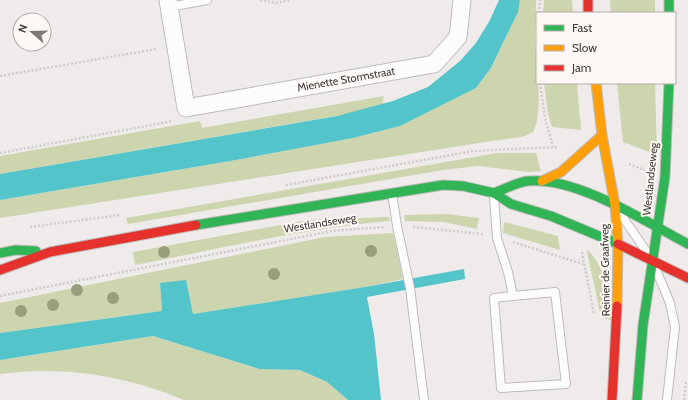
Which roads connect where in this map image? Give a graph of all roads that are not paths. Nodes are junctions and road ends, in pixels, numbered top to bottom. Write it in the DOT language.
graph roads {
  1 [pos="207,0"];
  2 [pos="462,0"];
  3 [pos="588,0"];
  4 [pos="669,0"];
  5 [pos="169,4"];
  6 [pos="588,12"];
  7 [pos="669,12"];
  8 [pos="596,84"];
  9 [pos="668,84"];
  10 [pos="602,135"];
  11 [pos="542,181"];
  12 [pos="392,192"];
  13 [pos="494,193"];
  14 [pos="615,205"];
  15 [pos="657,229"];
  16 [pos="618,244"];
  17 [pos="688,244"];
  18 [pos="50,252"];
  19 [pos="0,253"];
  20 [pos="653,260"];
  21 [pos="0,270"];
  22 [pos="688,278"];
  23 [pos="513,296"];
  24 [pos="424,400"];
  25 [pos="612,400"];
  26 [pos="637,400"];
  27 [pos="667,400"];
  1 -- 5 [label="lane"];
  2 -- 5 [label="street, Mienette Stormstraat"];
  3 -- 6 [label="street"];
  4 -- 7 [label="street"];
  8 -- 10 [label="street"];
  9 -- 15 [label="street, Westlandseweg"];
  10 -- 11 [label="street"];
  10 -- 14 [label="street"];
  11 -- 13 [label="street, Westlandseweg"];
  11 -- 14 [label="street, Westlandseweg"];
  12 -- 13 [label="street, Westlandseweg"];
  12 -- 18 [label="street, Westlandseweg"];
  12 -- 24 [label="lane"];
  13 -- 16 [label="street, Westlandseweg"];
  13 -- 23 [label="lane"];
  14 -- 15 [label="street, Westlandseweg"];
  14 -- 16 [label="street, Reinier de Graafweg"];
  14 -- 20 [label="lane, Reinier de Graafweg"];
  15 -- 17 [label="street"];
  15 -- 20 [label="street, Reinier de Graafweg"];
  16 -- 20 [label="street, Westlandseweg"];
  16 -- 25 [label="street, Reinier de Graafweg"];
  18 -- 19 [label="street, Westlandseweg"];
  18 -- 21 [label="street, Westlandseweg"];
  20 -- 22 [label="street, Westlandseweg"];
  20 -- 26 [label="street, Reinier de Graafweg"];
  20 -- 27 [label="lane, Reinier de Graafweg"];
  23 -- 23 [label="lane"];
}
